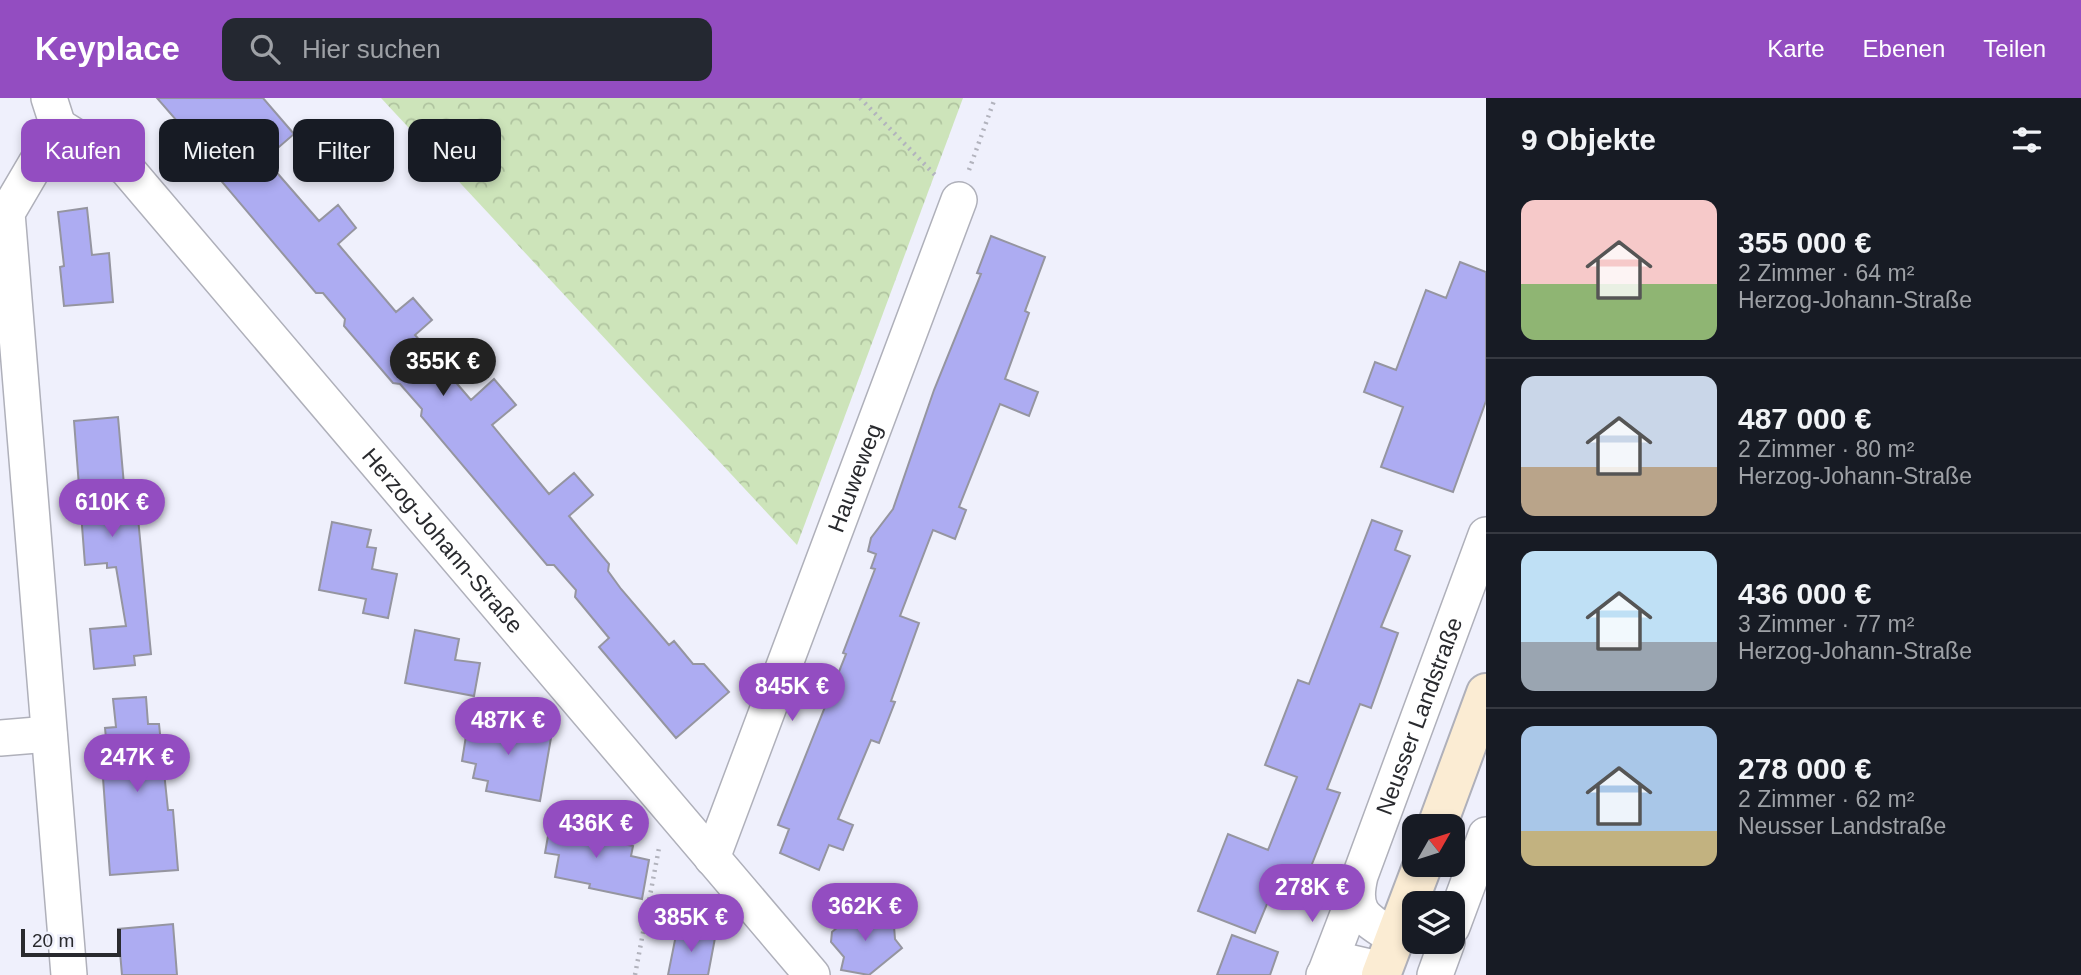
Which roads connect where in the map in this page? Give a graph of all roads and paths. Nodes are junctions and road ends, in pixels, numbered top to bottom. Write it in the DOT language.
graph roads {
  1 [pos="860,98"];
  2 [pos="995,98"];
  3 [pos="54,112"];
  4 [pos="959,200"];
  5 [pos="1486,536"];
  6 [pos="1486,693"];
  7 [pos="49,733"];
  8 [pos="0,738"];
  9 [pos="667,806"];
  10 [pos="1441,814"];
  11 [pos="1486,835"];
  12 [pos="712,858"];
  13 [pos="1418,877"];
  14 [pos="1465,892"];
  15 [pos="1355,896"];
  16 [pos="1443,954"];
  17 [pos="1387,961"];
  18 [pos="1324,974"];
  19 [pos="69,975"];
  20 [pos="635,975"];
  21 [pos="812,975"];
  22 [pos="1435,975"];
  1 -- 4 [label="path"];
  2 -- 4 [label="path"];
  3 -- 7 [label="street"];
  3 -- 9 [label="street, Herzog-Johann-Straße"];
  4 -- 12 [label="street, Hauweweg"];
  5 -- 15 [label="street, Neusser Landstraße"];
  6 -- 10 [label="main road"];
  7 -- 8 [label="street"];
  7 -- 19 [label="street"];
  9 -- 12 [label="street, Herzog-Johann-Straße"];
  9 -- 20 [label="path"];
  11 -- 14 [label="street"];
  12 -- 21 [label="street, Herzog-Johann-Straße"];
  13 -- 17 [label="main road"];
  15 -- 17 [label="street"];
  15 -- 18 [label="street, Neusser Landstraße"];
  16 -- 22 [label="street"];
  17 -- 18 [label="street, Neusser Landstraße"];
}
